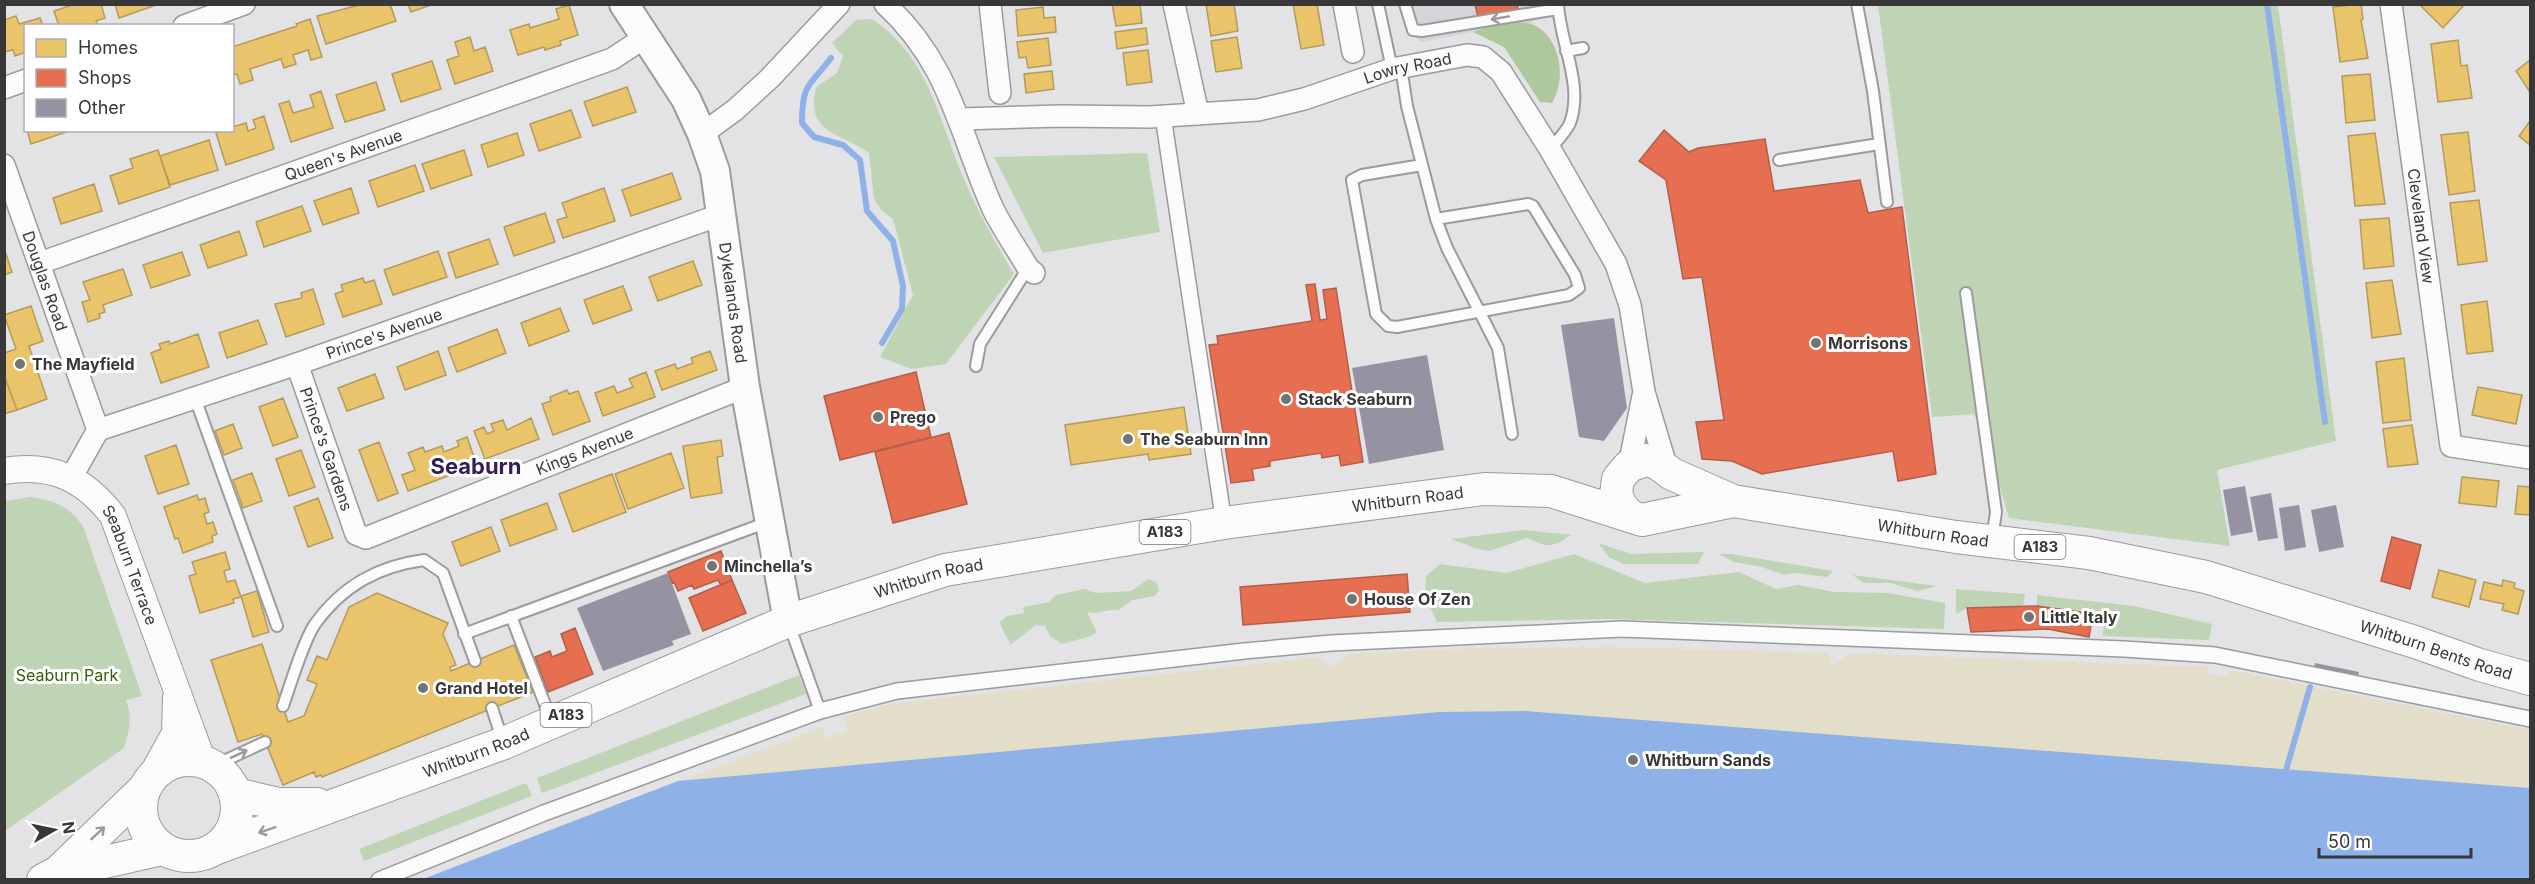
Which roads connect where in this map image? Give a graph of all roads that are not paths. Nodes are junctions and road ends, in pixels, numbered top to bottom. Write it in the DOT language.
graph roads {
  1 [pos="244,4"];
  2 [pos="624,4"];
  3 [pos="838,4"];
  4 [pos="885,4"];
  5 [pos="990,4"];
  6 [pos="1174,4"];
  7 [pos="1344,4"];
  8 [pos="1378,4"];
  9 [pos="1405,4"];
  10 [pos="1857,4"];
  11 [pos="2391,4"];
  12 [pos="1558,7"];
  13 [pos="189,24"];
  14 [pos="645,38"];
  15 [pos="1583,48"];
  16 [pos="1353,51"];
  17 [pos="1566,51"];
  18 [pos="1396,68"];
  19 [pos="24,81"];
  20 [pos="4,88"];
  21 [pos="1000,93"];
  22 [pos="1197,114"];
  23 [pos="1163,116"];
  24 [pos="960,119"];
  25 [pos="702,134"];
  26 [pos="1880,144"];
  27 [pos="1550,149"];
  28 [pos="1779,160"];
  29 [pos="1422,165"];
  30 [pos="7,178"];
  31 [pos="1887,202"];
  32 [pos="720,215"];
  33 [pos="1436,219"];
  34 [pos="40,262"];
  35 [pos="1031,271"];
  36 [pos="1966,293"];
  37 [pos="1480,311"];
  38 [pos="297,364"];
  39 [pos="976,366"];
  40 [pos="745,387"];
  41 [pos="1644,392"];
  42 [pos="195,398"];
  43 [pos="98,430"];
  44 [pos="1512,434"];
  45 [pos="2530,458"];
  46 [pos="1626,468"];
  47 [pos="4,471"];
  48 [pos="1669,472"];
  49 [pos="61,474"];
  50 [pos="1551,491"];
  51 [pos="1733,501"];
  52 [pos="1643,517"];
  53 [pos="768,521"];
  54 [pos="1224,523"];
  55 [pos="356,534"];
  56 [pos="1992,541"];
  57 [pos="511,616"];
  58 [pos="2342,619"];
  59 [pos="788,621"];
  60 [pos="277,626"];
  61 [pos="464,634"];
  62 [pos="475,661"];
  63 [pos="2530,679"];
  64 [pos="177,689"];
  65 [pos="282,705"];
  66 [pos="492,708"];
  67 [pos="820,711"];
  68 [pos="2530,720"];
  69 [pos="551,721"];
  70 [pos="265,742"];
  71 [pos="504,743"];
  72 [pos="208,764"];
  73 [pos="144,789"];
  74 [pos="235,794"];
  75 [pos="342,803"];
  76 [pos="217,848"];
  77 [pos="162,849"];
  78 [pos="49,876"];
  79 [pos="379,879"];
  1 -- 13 [label="street"];
  2 -- 14 [label="main road, Dykelands Road"];
  3 -- 25 [label="street"];
  4 -- 24 [label="street"];
  5 -- 21 [label="street"];
  6 -- 22 [label="street"];
  7 -- 16 [label="street"];
  8 -- 18 [label="lane"];
  12 -- 9 [label="lane, one-way"];
  10 -- 26 [label="lane"];
  11 -- 45 [label="street, Cleveland View"];
  12 -- 17 [label="lane"];
  14 -- 25 [label="main road, Dykelands Road"];
  14 -- 34 [label="street, Queen's Avenue"];
  15 -- 17 [label="lane"];
  17 -- 27 [label="lane"];
  18 -- 22 [label="street, Lowry Road"];
  18 -- 27 [label="street, Lowry Road"];
  18 -- 29 [label="lane"];
  19 -- 20 [label="street"];
  22 -- 23 [label="street, Lowry Road"];
  23 -- 24 [label="street, Lowry Road"];
  23 -- 54 [label="street"];
  24 -- 35 [label="street"];
  25 -- 32 [label="main road, Dykelands Road"];
  26 -- 28 [label="lane"];
  26 -- 31 [label="lane"];
  27 -- 41 [label="street, Lowry Road"];
  29 -- 33 [label="lane"];
  29 -- 37 [label="lane"];
  30 -- 34 [label="street, Douglas Road"];
  32 -- 38 [label="street, Prince's Avenue"];
  32 -- 40 [label="main road, Dykelands Road"];
  33 -- 37 [label="lane"];
  33 -- 37 [label="lane"];
  34 -- 43 [label="street, Douglas Road"];
  35 -- 39 [label="lane"];
  36 -- 56 [label="lane"];
  37 -- 44 [label="lane"];
  38 -- 42 [label="street, Prince's Avenue"];
  38 -- 55 [label="street, Prince's Gardens"];
  40 -- 53 [label="main road, Dykelands Road"];
  40 -- 55 [label="street, Kings Avenue"];
  41 -- 46 [label="street, Lowry Road"];
  41 -- 48 [label="street, Lowry Road"];
  42 -- 43 [label="street, Prince's Avenue"];
  42 -- 60 [label="lane"];
  43 -- 49 [label="street"];
  46 -- 48 [label="main road, A183"];
  46 -- 50 [label="main road, A183"];
  46 -- 52 [label="main road"];
  47 -- 49 [label="street"];
  48 -- 51 [label="main road, A183"];
  48 -- 52 [label="main road"];
  49 -- 64 [label="street, Seaburn Terrace"];
  50 -- 52 [label="main road, A183"];
  50 -- 54 [label="main road, Whitburn Road / A183"];
  51 -- 52 [label="main road, A183"];
  51 -- 56 [label="main road, Whitburn Road / A183"];
  53 -- 57 [label="lane"];
  53 -- 59 [label="main road, Dykelands Road"];
  54 -- 59 [label="main road, Whitburn Road / A183"];
  56 -- 58 [label="main road, Whitburn Road / A183"];
  57 -- 61 [label="lane"];
  57 -- 69 [label="lane"];
  58 -- 63 [label="main road, Whitburn Bents Road / A183"];
  59 -- 67 [label="lane"];
  59 -- 69 [label="main road, Whitburn Road / A183"];
  61 -- 62 [label="lane"];
  61 -- 65 [label="lane"];
  64 -- 72 [label="street, Seaburn Terrace"];
  64 -- 73 [label="street, Seaburn Terrace"];
  66 -- 71 [label="lane"];
  67 -- 68 [label="street"];
  67 -- 79 [label="street"];
  69 -- 71 [label="main road, Whitburn Road / A183"];
  72 -- 70 [label="lane, one-way"];
  71 -- 75 [label="main road, Whitburn Road / A183"];
  72 -- 73 [label="main road, A183"];
  72 -- 74 [label="main road"];
  73 -- 77 [label="main road"];
  78 -- 73 [label="main road, A183, one-way"];
  74 -- 75 [label="main road, Whitburn Road / A183"];
  74 -- 76 [label="main road"];
  75 -- 76 [label="main road, Whitburn Road / A183, one-way"];
  76 -- 77 [label="main road, A183"];
  77 -- 78 [label="main road, A183"];
}
